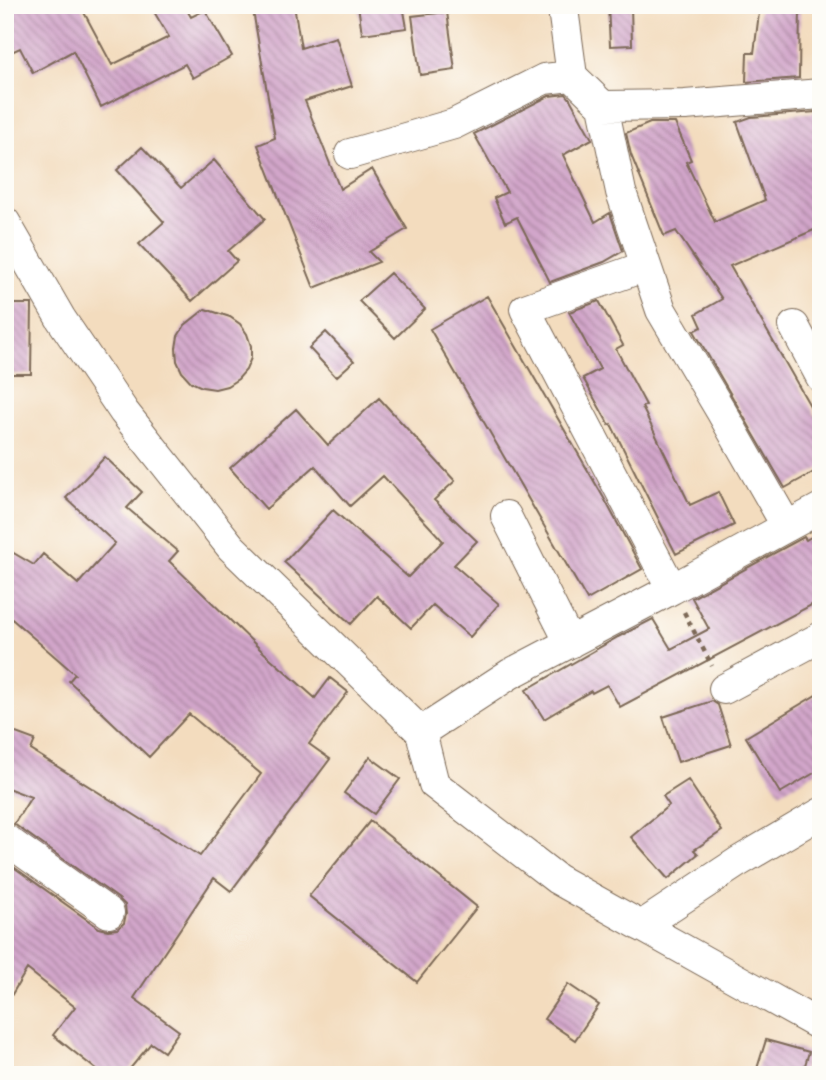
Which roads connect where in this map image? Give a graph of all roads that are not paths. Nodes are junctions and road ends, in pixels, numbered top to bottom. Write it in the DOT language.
graph roads {
  1 [pos="565,5"];
  2 [pos="572,76"];
  3 [pos="821,94"];
  4 [pos="603,106"];
  5 [pos="350,155"];
  6 [pos="5,222"];
  7 [pos="646,266"];
  8 [pos="794,326"];
  9 [pos="821,377"];
  10 [pos="821,508"];
  11 [pos="506,516"];
  12 [pos="786,525"];
  13 [pos="672,589"];
  14 [pos="821,637"];
  15 [pos="570,643"];
  16 [pos="724,689"];
  17 [pos="421,732"];
  18 [pos="821,813"];
  19 [pos="5,839"];
  20 [pos="108,913"];
  21 [pos="641,926"];
  22 [pos="821,1026"];
  1 -- 2 [label="street"];
  2 -- 4 [label="street"];
  2 -- 5 [label="street"];
  3 -- 4 [label="street"];
  4 -- 7 [label="street"];
  6 -- 17 [label="street"];
  7 -- 12 [label="street"];
  7 -- 13 [label="street"];
  8 -- 9 [label="street"];
  10 -- 12 [label="street"];
  11 -- 15 [label="street"];
  12 -- 13 [label="street"];
  13 -- 15 [label="street"];
  14 -- 16 [label="street"];
  15 -- 17 [label="street"];
  17 -- 21 [label="street"];
  18 -- 21 [label="street"];
  19 -- 20 [label="street"];
  21 -- 22 [label="street"];
}
